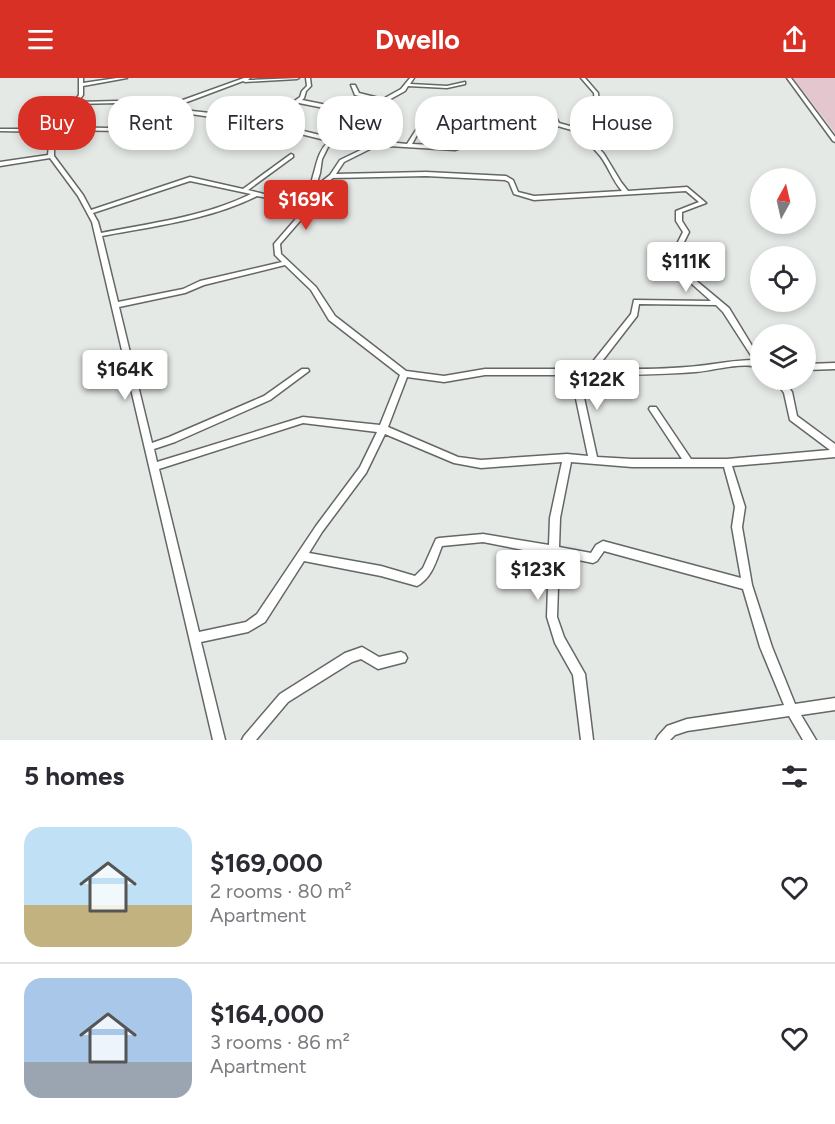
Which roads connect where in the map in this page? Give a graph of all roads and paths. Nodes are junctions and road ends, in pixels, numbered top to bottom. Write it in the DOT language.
graph roads {
  1 [pos="125,78"];
  2 [pos="219,78"];
  3 [pos="248,78"];
  4 [pos="297,78"];
  5 [pos="308,78"];
  6 [pos="412,78"];
  7 [pos="583,78"];
  8 [pos="789,78"];
  9 [pos="81,81"];
  10 [pos="238,81"];
  11 [pos="463,83"];
  12 [pos="408,85"];
  13 [pos="223,86"];
  14 [pos="353,86"];
  15 [pos="80,96"];
  16 [pos="302,96"];
  17 [pos="364,96"];
  18 [pos="391,96"];
  19 [pos="596,96"];
  20 [pos="194,99"];
  21 [pos="0,130"];
  22 [pos="18,130"];
  23 [pos="415,135"];
  24 [pos="835,140"];
  25 [pos="408,146"];
  26 [pos="415,146"];
  27 [pos="52,150"];
  28 [pos="326,150"];
  29 [pos="598,150"];
  30 [pos="51,156"];
  31 [pos="291,156"];
  32 [pos="0,164"];
  33 [pos="332,176"];
  34 [pos="244,191"];
  35 [pos="311,192"];
  36 [pos="626,192"];
  37 [pos="256,194"];
  38 [pos="91,212"];
  39 [pos="304,213"];
  40 [pos="98,235"];
  41 [pos="287,263"];
  42 [pos="718,303"];
  43 [pos="116,306"];
  44 [pos="750,349"];
  45 [pos="750,363"];
  46 [pos="835,366"];
  47 [pos="816,367"];
  48 [pos="305,371"];
  49 [pos="574,371"];
  50 [pos="590,371"];
  51 [pos="404,374"];
  52 [pos="786,390"];
  53 [pos="653,409"];
  54 [pos="383,429"];
  55 [pos="150,447"];
  56 [pos="835,451"];
  57 [pos="567,458"];
  58 [pos="593,459"];
  59 [pos="689,463"];
  60 [pos="728,463"];
  61 [pos="155,466"];
  62 [pos="554,551"];
  63 [pos="301,556"];
  64 [pos="747,585"];
  65 [pos="195,638"];
  66 [pos="400,657"];
  67 [pos="835,704"];
  68 [pos="791,709"];
  69 [pos="219,740"];
  70 [pos="248,740"];
  71 [pos="587,740"];
  72 [pos="662,740"];
  73 [pos="810,740"];
  1 -- 9 [label="street"];
  2 -- 13 [label="street"];
  3 -- 10 [label="street"];
  4 -- 10 [label="street"];
  5 -- 16 [label="street"];
  6 -- 12 [label="street"];
  7 -- 19 [label="street"];
  8 -- 24 [label="street"];
  9 -- 15 [label="street"];
  10 -- 13 [label="street"];
  11 -- 12 [label="street"];
  12 -- 18 [label="street"];
  13 -- 20 [label="street"];
  14 -- 17 [label="street"];
  21 -- 22 [label="street"];
  23 -- 25 [label="street"];
  25 -- 26 [label="street"];
  25 -- 33 [label="street"];
  27 -- 30 [label="street"];
  28 -- 35 [label="street"];
  29 -- 36 [label="street"];
  30 -- 32 [label="street"];
  30 -- 38 [label="street"];
  31 -- 34 [label="street"];
  33 -- 35 [label="street"];
  33 -- 36 [label="street"];
  34 -- 37 [label="street"];
  34 -- 38 [label="street"];
  35 -- 39 [label="street"];
  36 -- 42 [label="street"];
  37 -- 39 [label="street"];
  37 -- 40 [label="street"];
  38 -- 40 [label="street"];
  39 -- 41 [label="street"];
  40 -- 43 [label="street"];
  41 -- 43 [label="street"];
  41 -- 51 [label="street"];
  42 -- 44 [label="street"];
  42 -- 50 [label="street"];
  43 -- 55 [label="street"];
  45 -- 50 [label="street"];
  46 -- 47 [label="street"];
  48 -- 55 [label="street"];
  49 -- 50 [label="street"];
  49 -- 51 [label="street"];
  49 -- 58 [label="street"];
  51 -- 54 [label="street"];
  52 -- 56 [label="street"];
  53 -- 59 [label="street"];
  54 -- 57 [label="street"];
  54 -- 61 [label="street"];
  54 -- 63 [label="street"];
  55 -- 61 [label="street"];
  56 -- 60 [label="street"];
  57 -- 58 [label="street"];
  57 -- 62 [label="street"];
  58 -- 59 [label="street"];
  59 -- 60 [label="street"];
  60 -- 64 [label="street"];
  61 -- 65 [label="street"];
  62 -- 63 [label="street"];
  62 -- 64 [label="street"];
  62 -- 71 [label="street"];
  63 -- 65 [label="street"];
  64 -- 68 [label="street"];
  65 -- 69 [label="street"];
  66 -- 70 [label="street"];
  67 -- 68 [label="street"];
  68 -- 72 [label="street"];
  68 -- 73 [label="street"];
}
